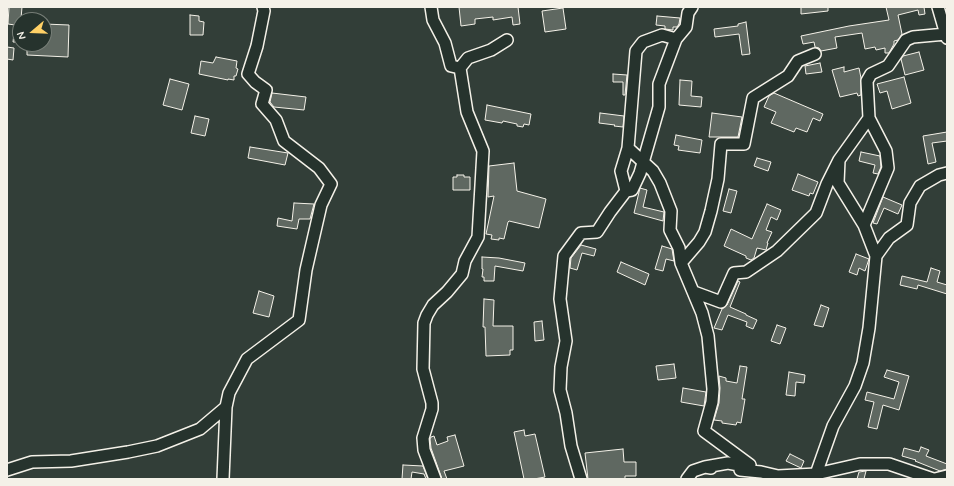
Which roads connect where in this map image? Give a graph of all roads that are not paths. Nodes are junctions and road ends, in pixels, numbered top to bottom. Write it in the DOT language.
graph roads {
  1 [pos="263,7"];
  2 [pos="431,7"];
  3 [pos="692,7"];
  4 [pos="938,7"];
  5 [pos="946,36"];
  6 [pos="676,39"];
  7 [pos="507,40"];
  8 [pos="815,54"];
  9 [pos="460,68"];
  10 [pos="869,118"];
  11 [pos="628,148"];
  12 [pos="839,160"];
  13 [pos="644,163"];
  14 [pos="947,173"];
  15 [pos="626,191"];
  16 [pos="864,225"];
  17 [pos="876,256"];
  18 [pos="681,263"];
  19 [pos="694,292"];
  20 [pos="226,407"];
  21 [pos="705,467"];
  22 [pos="7,470"];
  23 [pos="816,474"];
  24 [pos="947,476"];
  25 [pos="223,479"];
  26 [pos="435,479"];
  27 [pos="580,479"];
  28 [pos="687,479"];
  29 [pos="934,479"];
  1 -- 20 [label="street"];
  2 -- 9 [label="street"];
  3 -- 6 [label="street"];
  4 -- 5 [label="street"];
  5 -- 10 [label="street"];
  6 -- 11 [label="street"];
  6 -- 13 [label="street"];
  7 -- 9 [label="street"];
  8 -- 18 [label="street"];
  9 -- 26 [label="street"];
  10 -- 12 [label="street"];
  10 -- 16 [label="street"];
  11 -- 13 [label="street"];
  11 -- 15 [label="street"];
  12 -- 16 [label="street"];
  12 -- 19 [label="street"];
  13 -- 15 [label="street"];
  13 -- 18 [label="street"];
  14 -- 17 [label="street"];
  15 -- 27 [label="street"];
  16 -- 17 [label="street"];
  17 -- 23 [label="street"];
  18 -- 19 [label="street"];
  19 -- 21 [label="street"];
  20 -- 22 [label="street"];
  20 -- 25 [label="street"];
  21 -- 23 [label="street"];
  21 -- 28 [label="street"];
  23 -- 29 [label="street"];
  24 -- 29 [label="street"];
}
